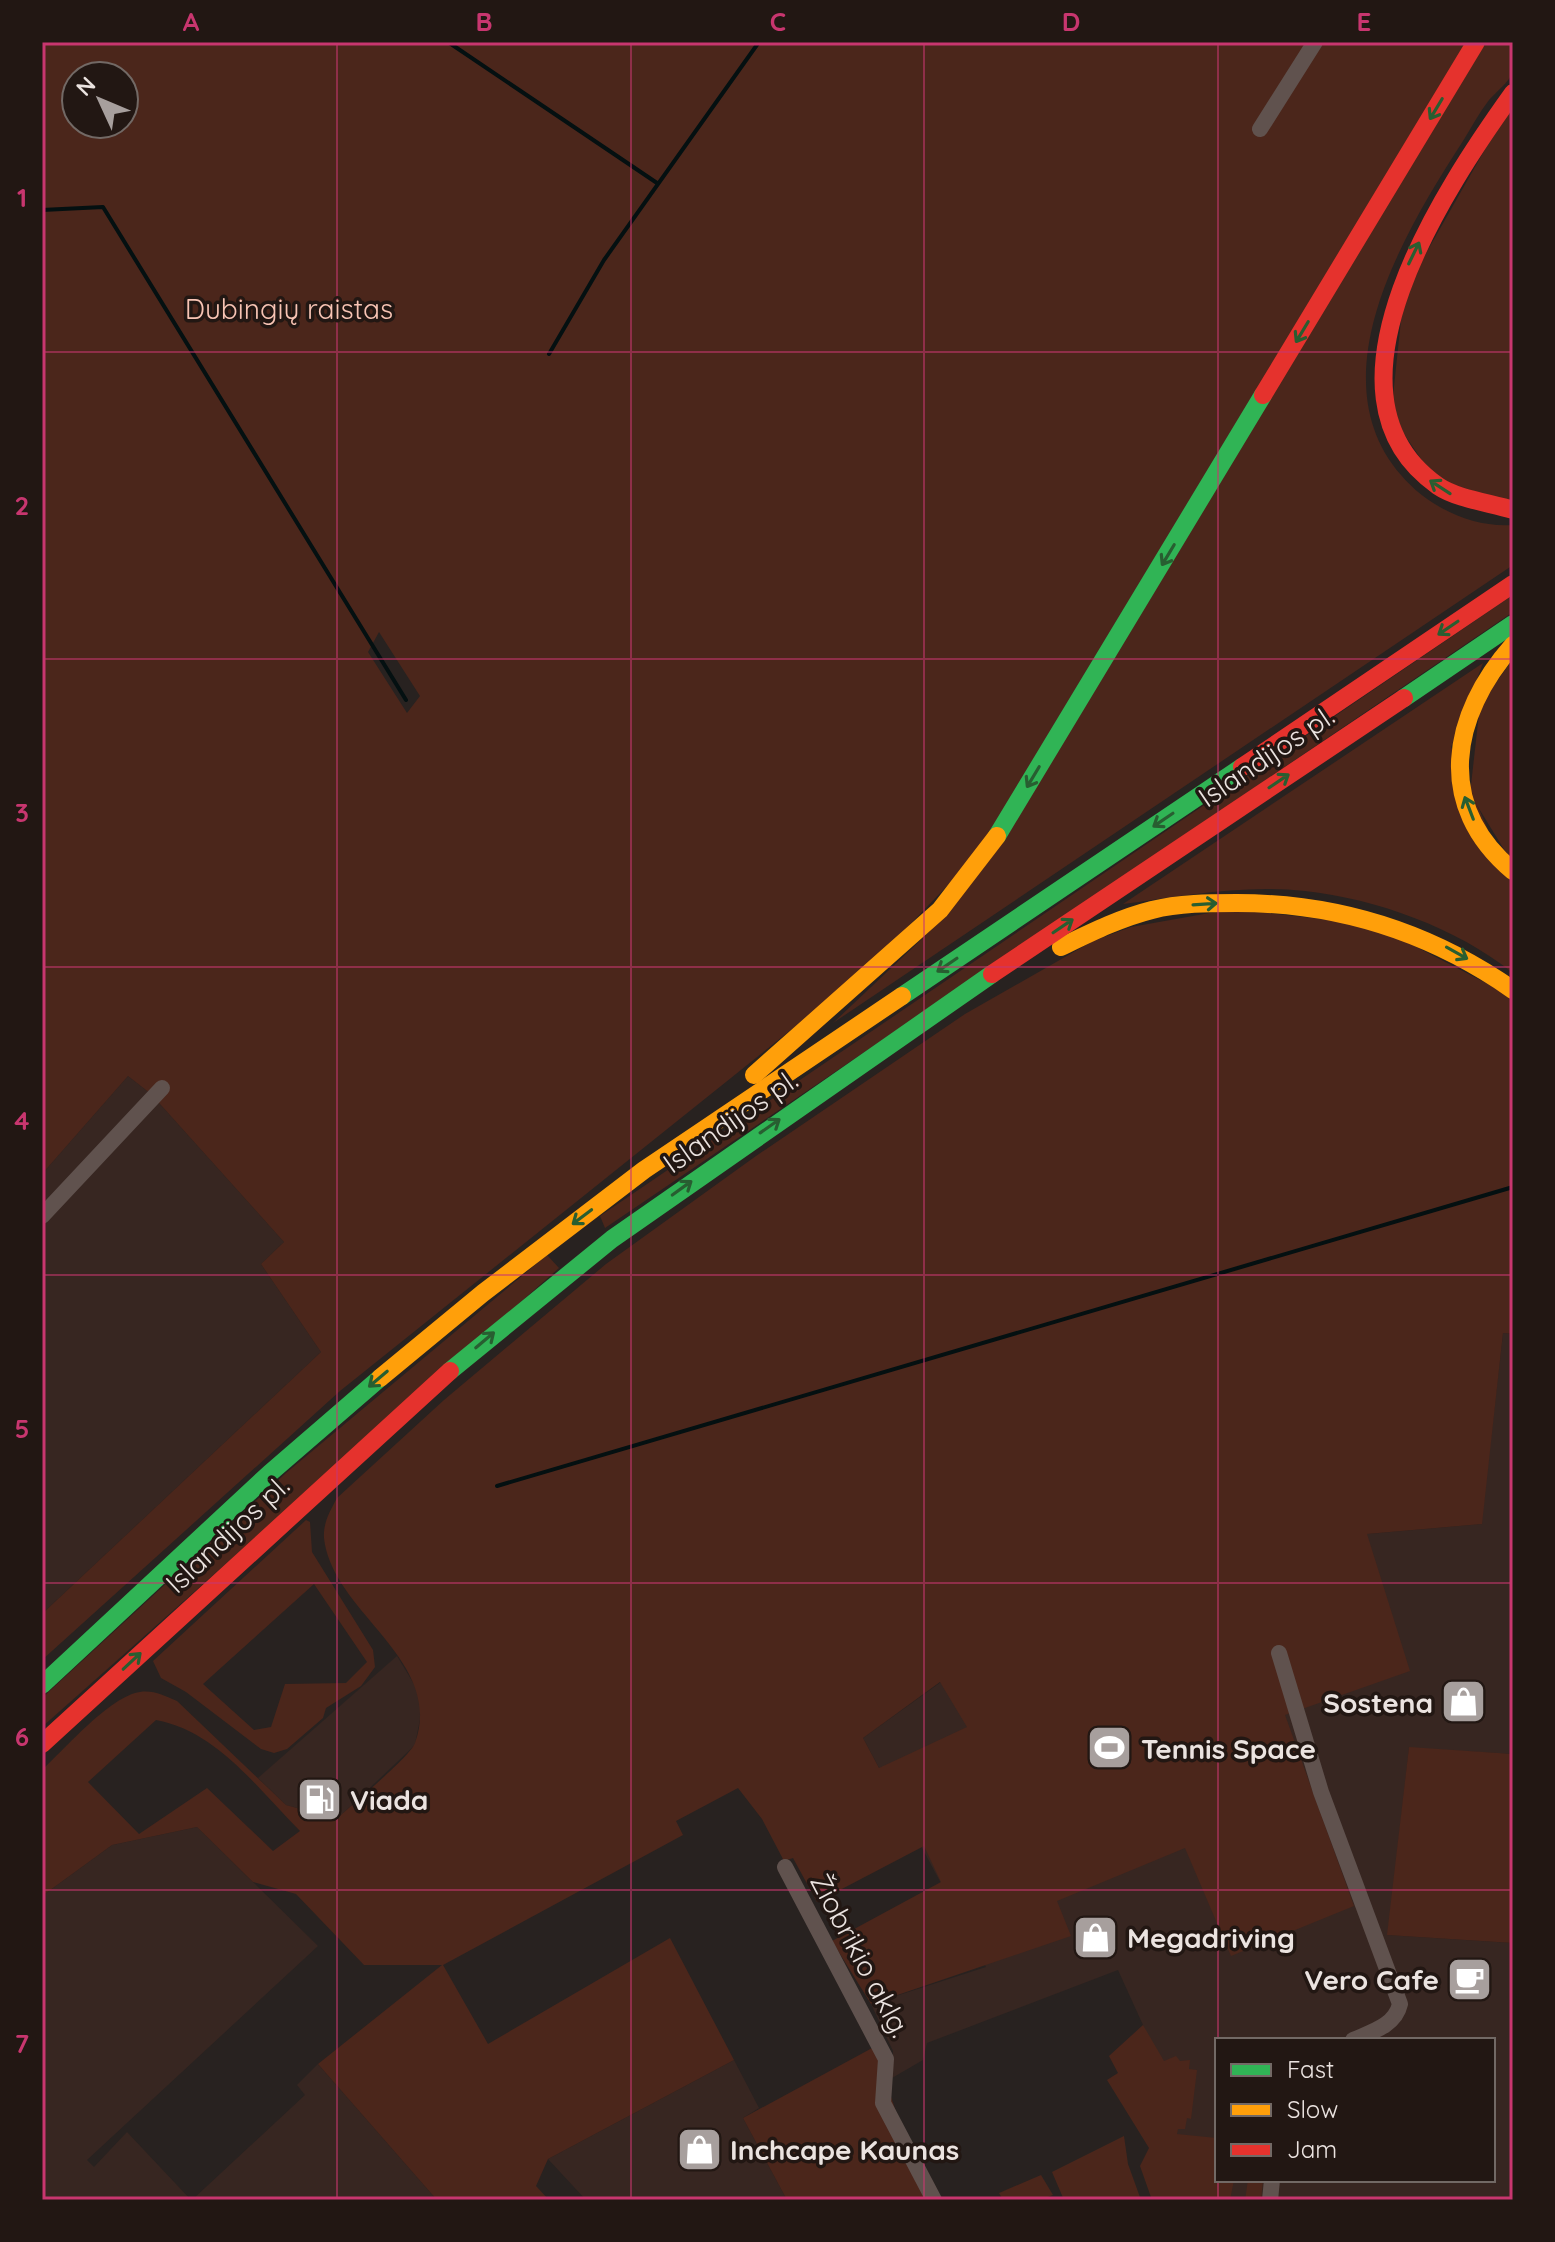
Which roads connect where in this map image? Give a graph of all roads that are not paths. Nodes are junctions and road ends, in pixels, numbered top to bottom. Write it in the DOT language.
graph roads {
  1 [pos="1315,42"];
  2 [pos="1476,42"];
  3 [pos="1513,93"];
  4 [pos="1260,129"];
  5 [pos="1513,510"];
  6 [pos="1513,584"];
  7 [pos="1513,624"];
  8 [pos="1513,645"];
  9 [pos="1513,871"];
  10 [pos="1513,990"];
  11 [pos="952,1001"];
  12 [pos="162,1088"];
  13 [pos="644,1170"];
  14 [pos="42,1216"];
  15 [pos="1279,1653"];
  16 [pos="42,1685"];
  17 [pos="42,1744"];
  18 [pos="785,1867"];
  19 [pos="1358,2038"];
  20 [pos="934,2200"];
  1 -- 4 [label="street"];
  2 -- 13 [label="highway, one-way"];
  5 -- 3 [label="highway, one-way"];
  6 -- 13 [label="highway, Islandijos pl., one-way"];
  11 -- 7 [label="highway, Islandijos pl., one-way"];
  9 -- 8 [label="highway, one-way"];
  11 -- 10 [label="highway, one-way"];
  17 -- 11 [label="highway, Islandijos pl., one-way"];
  12 -- 14 [label="street"];
  13 -- 16 [label="highway, Islandijos pl., one-way"];
  15 -- 19 [label="street"];
  18 -- 20 [label="street, Žiobrikio aklg."];
}
